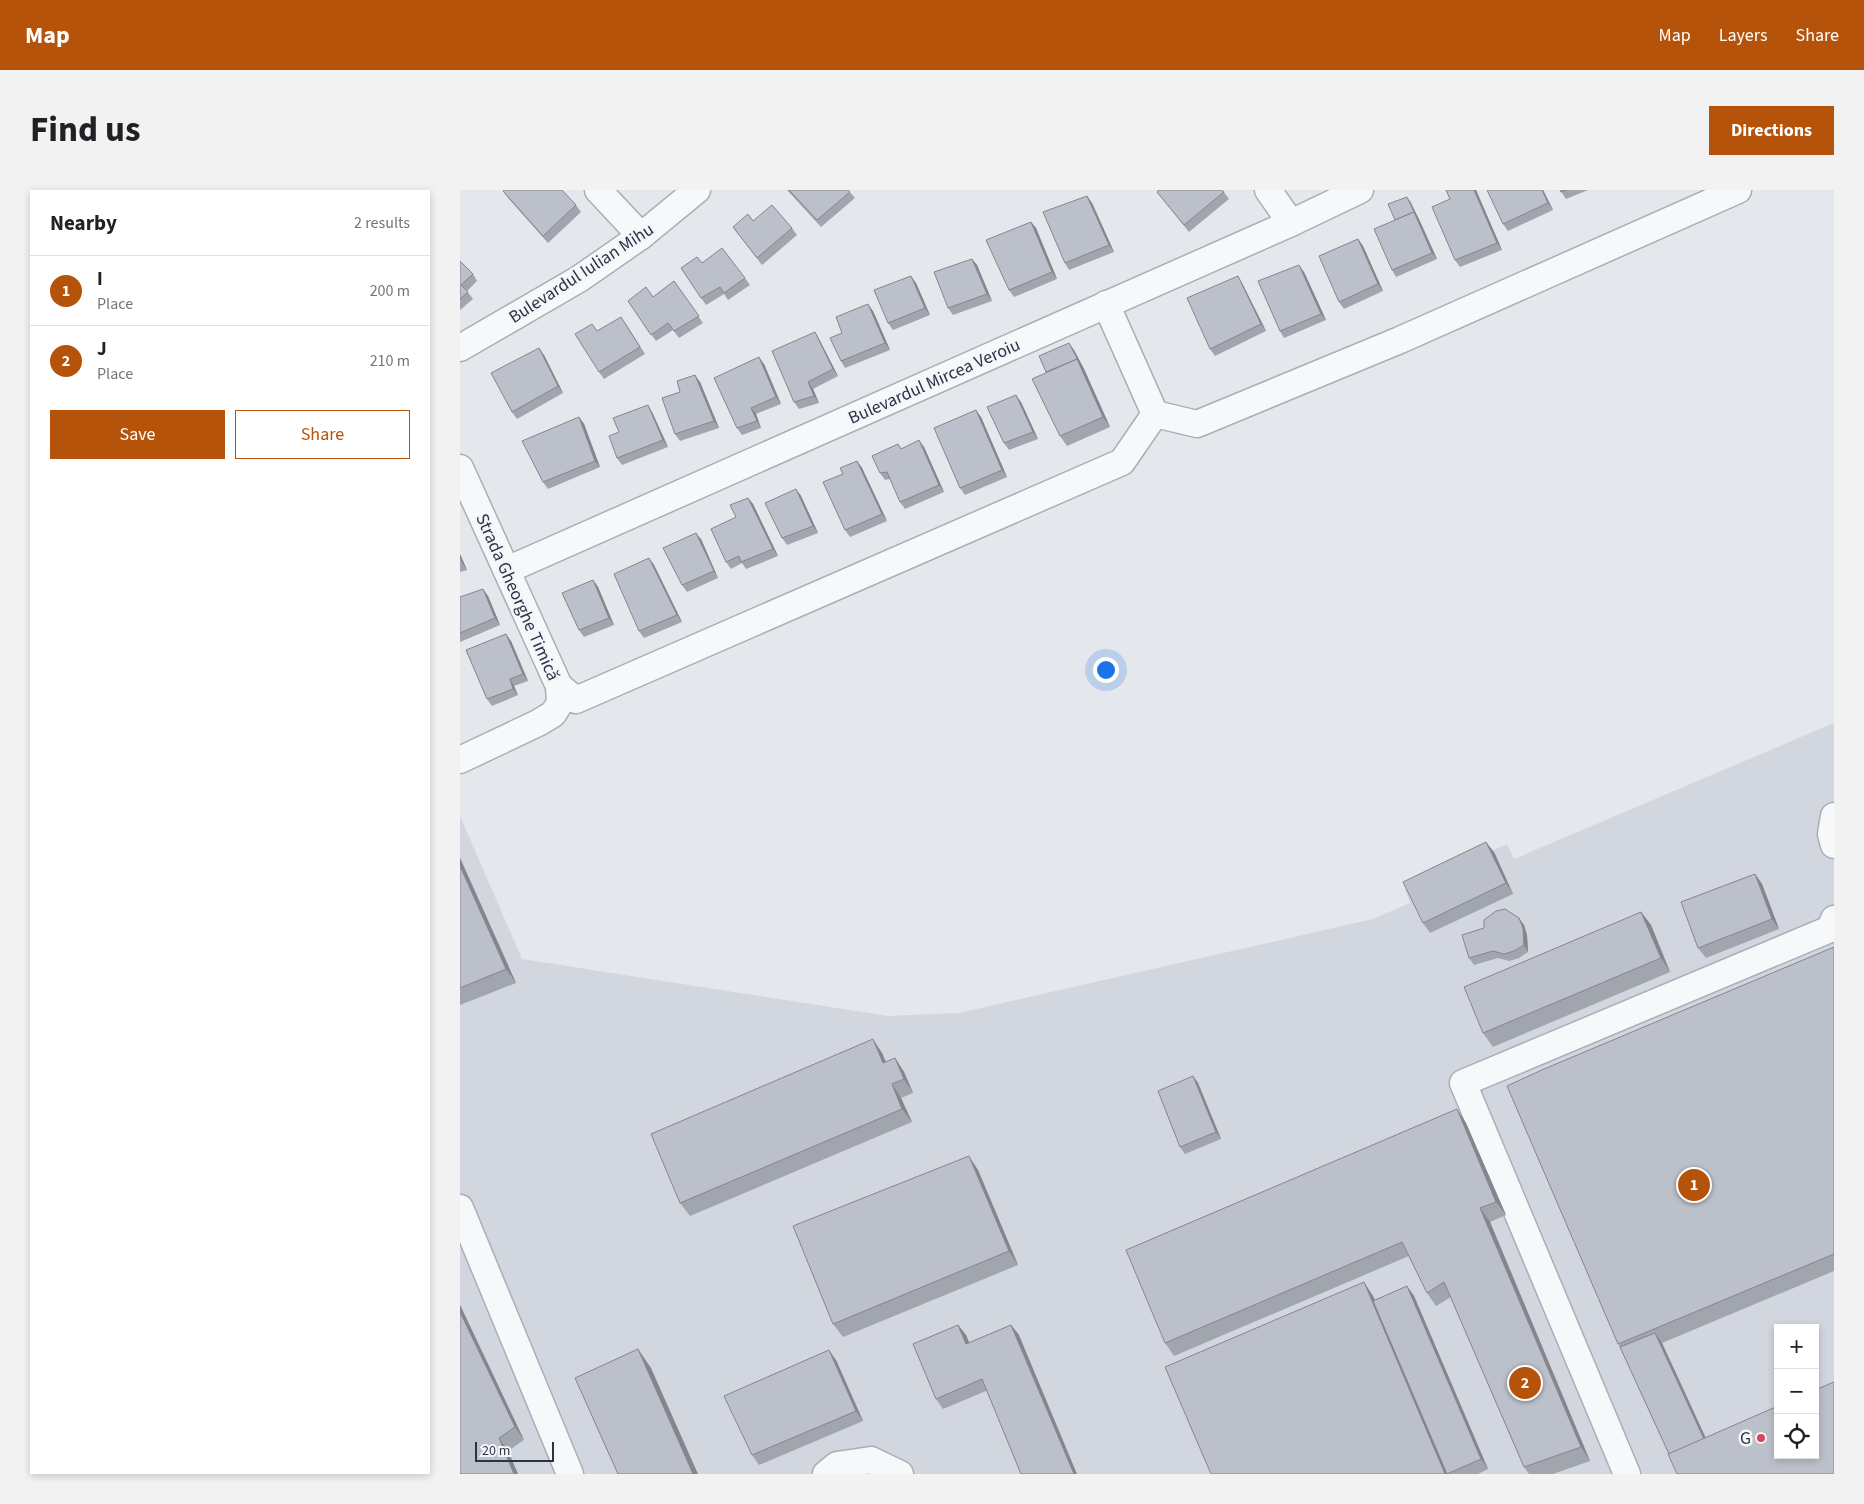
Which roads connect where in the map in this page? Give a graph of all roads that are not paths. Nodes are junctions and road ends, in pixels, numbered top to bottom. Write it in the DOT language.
graph roads {
  1 [pos="598,190"];
  2 [pos="697,190"];
  3 [pos="1268,190"];
  4 [pos="1360,190"];
  5 [pos="1738,190"];
  6 [pos="1291,223"];
  7 [pos="641,236"];
  8 [pos="1106,304"];
  9 [pos="460,348"];
  10 [pos="1155,414"];
  11 [pos="460,468"];
  12 [pos="507,570"];
  13 [pos="558,686"];
  14 [pos="460,760"];
  15 [pos="1834,816"];
  16 [pos="1834,845"];
  17 [pos="1834,918"];
  18 [pos="460,1208"];
  19 [pos="570,1474"];
  20 [pos="826,1474"];
  21 [pos="900,1474"];
  22 [pos="1627,1474"];
  1 -- 7 [label="street"];
  2 -- 7 [label="street, Bulevardul Iulian Mihu"];
  3 -- 6 [label="street"];
  4 -- 6 [label="street, Bulevardul Mircea Veroiu"];
  5 -- 10 [label="street"];
  6 -- 8 [label="street, Bulevardul Mircea Veroiu"];
  7 -- 9 [label="street, Bulevardul Iulian Mihu"];
  8 -- 10 [label="street"];
  8 -- 12 [label="street, Bulevardul Mircea Veroiu"];
  10 -- 13 [label="street"];
  11 -- 12 [label="street, Strada Gheorghe Timică"];
  12 -- 13 [label="street, Strada Gheorghe Timică"];
  13 -- 14 [label="street, Strada Gheorghe Timică"];
  15 -- 16 [label="street"];
  17 -- 22 [label="street"];
  18 -- 19 [label="street"];
  20 -- 21 [label="street"];
}
